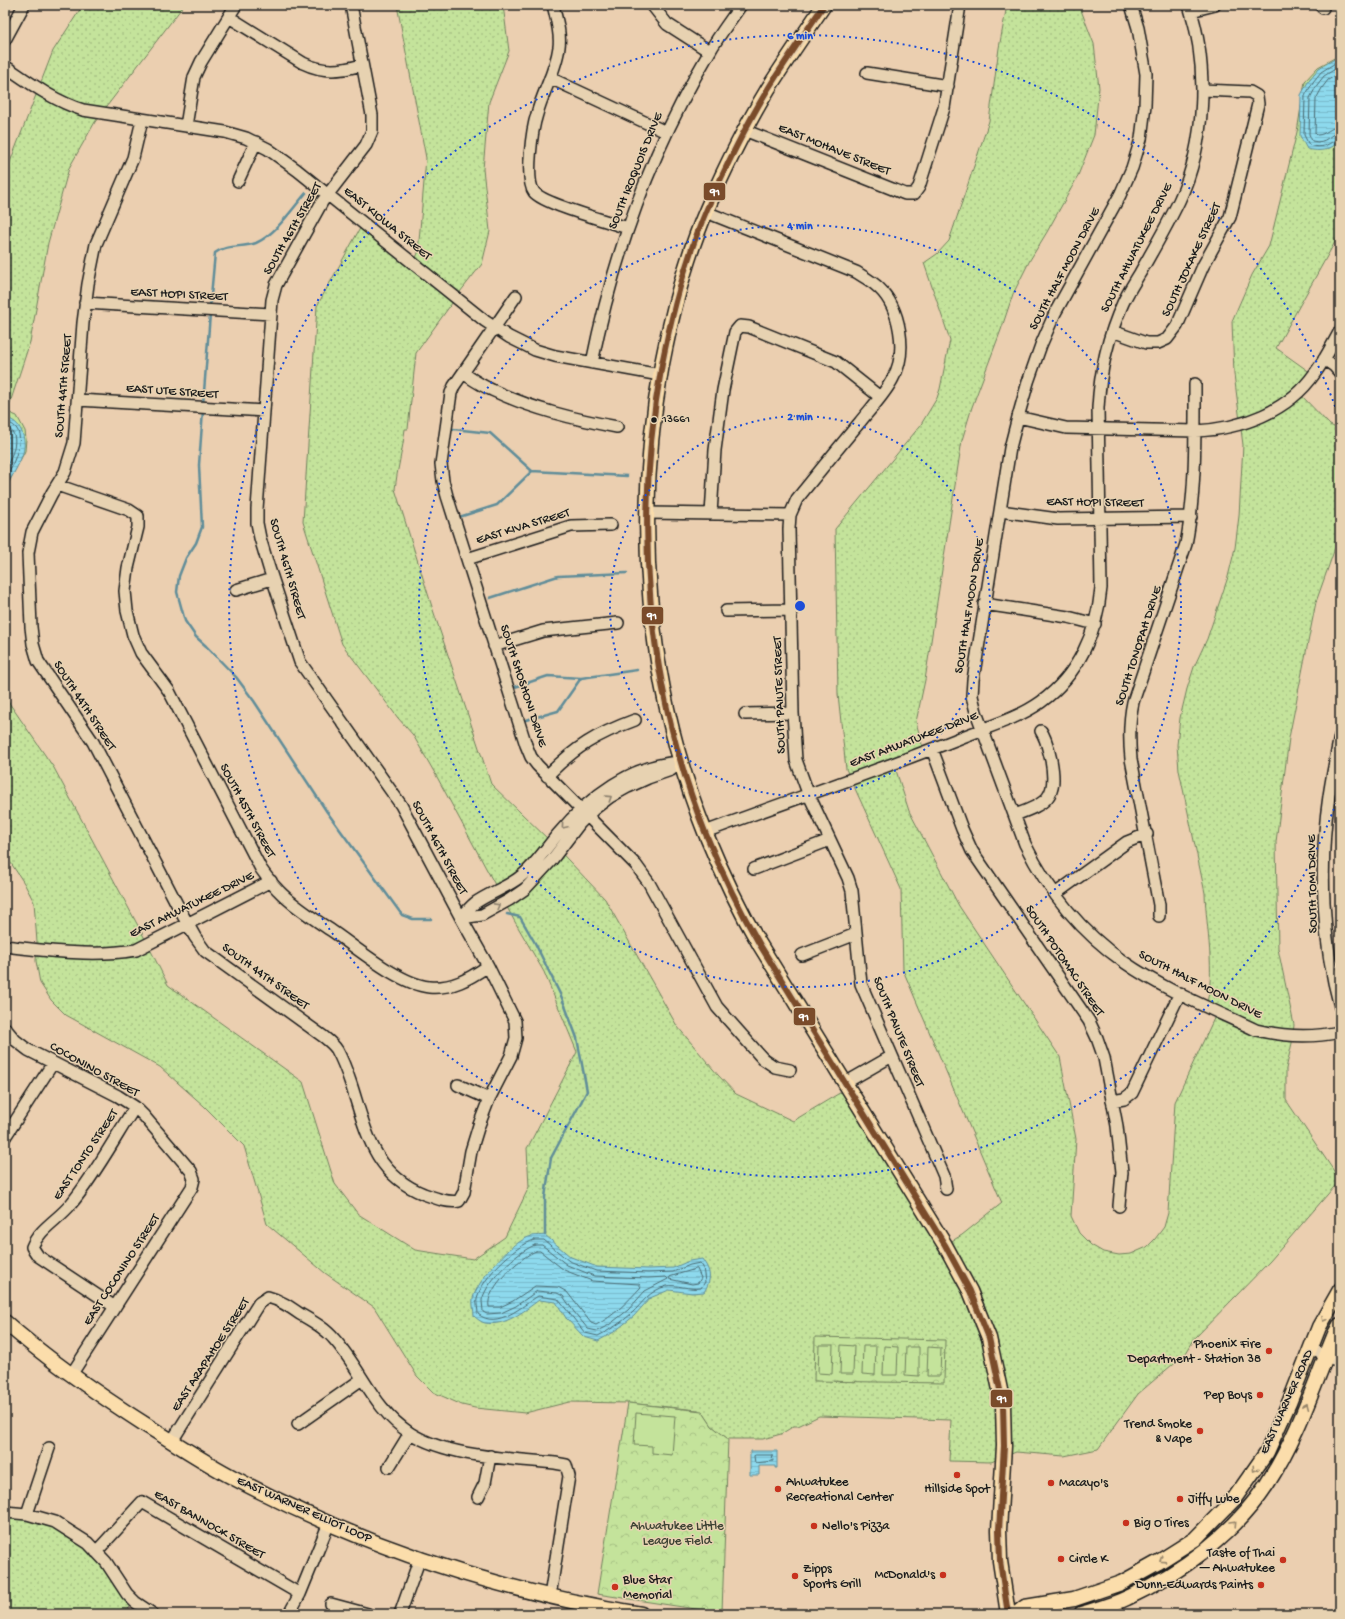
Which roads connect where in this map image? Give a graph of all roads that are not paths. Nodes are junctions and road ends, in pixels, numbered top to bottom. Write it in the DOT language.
graph roads {
  1 [pos="24,5"];
  2 [pos="236,5"];
  3 [pos="351,5"];
  4 [pos="553,5"];
  5 [pos="652,5"];
  6 [pos="741,5"];
  7 [pos="824,5"];
  8 [pos="960,5"];
  9 [pos="1131,5"];
  10 [pos="1215,5"];
  11 [pos="1190,8"];
  12 [pos="229,16"];
  13 [pos="5,40"];
  14 [pos="709,51"];
  15 [pos="362,64"];
  16 [pos="5,66"];
  17 [pos="867,73"];
  18 [pos="550,78"];
  19 [pos="948,86"];
  20 [pos="1202,90"];
  21 [pos="142,120"];
  22 [pos="186,126"];
  23 [pos="744,130"];
  24 [pos="666,132"];
  25 [pos="256,142"];
  26 [pos="238,181"];
  27 [pos="328,194"];
  28 [pos="706,212"];
  29 [pos="628,228"];
  30 [pos="516,296"];
  31 [pos="86,303"];
  32 [pos="271,314"];
  33 [pos="495,328"];
  34 [pos="1112,331"];
  35 [pos="1340,331"];
  36 [pos="1324,359"];
  37 [pos="592,363"];
  38 [pos="463,373"];
  39 [pos="1340,373"];
  40 [pos="660,375"];
  41 [pos="1195,384"];
  42 [pos="880,397"];
  43 [pos="78,400"];
  44 [pos="264,411"];
  45 [pos="1018,417"];
  46 [pos="617,427"];
  47 [pos="1098,429"];
  48 [pos="1195,431"];
  49 [pos="57,485"];
  50 [pos="1000,511"];
  51 [pos="647,513"];
  52 [pos="711,514"];
  53 [pos="790,515"];
  54 [pos="1191,517"];
  55 [pos="1099,518"];
  56 [pos="612,525"];
  57 [pos="467,559"];
  58 [pos="272,578"];
  59 [pos="236,590"];
  60 [pos="984,604"];
  61 [pos="791,610"];
  62 [pos="726,611"];
  63 [pos="618,623"];
  64 [pos="1095,624"];
  65 [pos="494,646"];
  66 [pos="793,713"];
  67 [pos="744,714"];
  68 [pos="635,720"];
  69 [pos="983,729"];
  70 [pos="1041,731"];
  71 [pos="1340,736"];
  72 [pos="932,749"];
  73 [pos="681,762"];
  74 [pos="547,776"];
  75 [pos="808,794"];
  76 [pos="583,812"];
  77 [pos="1014,815"];
  78 [pos="705,832"];
  79 [pos="1146,834"];
  80 [pos="830,840"];
  81 [pos="754,869"];
  82 [pos="271,881"];
  83 [pos="1055,894"];
  84 [pos="1159,916"];
  85 [pos="461,918"];
  86 [pos="187,924"];
  87 [pos="856,934"];
  88 [pos="5,946"];
  89 [pos="802,955"];
  90 [pos="488,966"];
  91 [pos="1180,993"];
  92 [pos="1340,1007"];
  93 [pos="5,1028"];
  94 [pos="1340,1032"];
  95 [pos="892,1056"];
  96 [pos="53,1064"];
  97 [pos="790,1070"];
  98 [pos="845,1083"];
  99 [pos="458,1085"];
  100 [pos="489,1099"];
  101 [pos="1112,1100"];
  102 [pos="135,1107"];
  103 [pos="5,1137"];
  104 [pos="194,1179"];
  105 [pos="946,1189"];
  106 [pos="1119,1206"];
  107 [pos="1340,1290"];
  108 [pos="115,1307"];
  109 [pos="5,1322"];
  110 [pos="1340,1325"];
  111 [pos="1311,1349"];
  112 [pos="1326,1356"];
  113 [pos="1340,1362"];
  114 [pos="71,1375"];
  115 [pos="362,1379"];
  116 [pos="298,1424"];
  117 [pos="410,1433"];
  118 [pos="1275,1436"];
  119 [pos="172,1441"];
  120 [pos="1290,1442"];
  121 [pos="49,1448"];
  122 [pos="490,1456"];
  123 [pos="389,1466"];
  124 [pos="478,1497"];
  125 [pos="5,1512"];
  126 [pos="27,1514"];
  127 [pos="329,1523"];
  128 [pos="96,1552"];
  129 [pos="420,1558"];
  130 [pos="300,1594"];
  131 [pos="550,1596"];
  132 [pos="331,1604"];
  133 [pos="154,1614"];
  134 [pos="289,1614"];
  135 [pos="368,1614"];
  136 [pos="400,1614"];
  137 [pos="641,1614"];
  138 [pos="1008,1614"];
  139 [pos="1016,1614"];
  140 [pos="1081,1614"];
  1 -- 13 [label="street"];
  2 -- 12 [label="street"];
  3 -- 15 [label="street, SOUTH 46TH STREET"];
  4 -- 18 [label="street"];
  5 -- 14 [label="street"];
  6 -- 14 [label="street, SOUTH IROQUOIS DRIVE"];
  7 -- 23 [label="main road"];
  8 -- 19 [label="street"];
  9 -- 45 [label="street, SOUTH HALF MOON DRIVE"];
  10 -- 11 [label="street"];
  11 -- 20 [label="street, SOUTH AHWATUKEE DRIVE"];
  12 -- 15 [label="street"];
  12 -- 22 [label="street"];
  14 -- 24 [label="street, SOUTH IROQUOIS DRIVE"];
  15 -- 27 [label="street, SOUTH 46TH STREET"];
  16 -- 21 [label="street, EAST KIOWA STREET"];
  17 -- 19 [label="street"];
  18 -- 24 [label="street"];
  18 -- 29 [label="street"];
  19 -- 23 [label="street, EAST MOHAVE STREET"];
  20 -- 34 [label="street, SOUTH AHWATUKEE DRIVE"];
  20 -- 34 [label="street, SOUTH JOKAKE STREET"];
  21 -- 22 [label="street, EAST KIOWA STREET"];
  21 -- 31 [label="street, SOUTH 44TH STREET"];
  22 -- 25 [label="street, EAST KIOWA STREET"];
  23 -- 28 [label="main road"];
  24 -- 29 [label="street, SOUTH IROQUOIS DRIVE"];
  25 -- 26 [label="street"];
  25 -- 27 [label="street, EAST KIOWA STREET"];
  27 -- 32 [label="street, SOUTH 46TH STREET"];
  27 -- 33 [label="street, EAST KIOWA STREET"];
  28 -- 40 [label="main road"];
  28 -- 42 [label="street, SOUTH PAIUTE STREET"];
  29 -- 37 [label="street, SOUTH IROQUOIS DRIVE"];
  30 -- 33 [label="street, SOUTH SHOSHONI DRIVE"];
  31 -- 32 [label="street, EAST HOPI STREET"];
  31 -- 43 [label="street, SOUTH 44TH STREET"];
  32 -- 44 [label="street, SOUTH 46TH STREET"];
  33 -- 37 [label="street, EAST KIOWA STREET"];
  33 -- 38 [label="street, SOUTH SHOSHONI DRIVE"];
  34 -- 47 [label="street, SOUTH AHWATUKEE DRIVE"];
  35 -- 36 [label="street"];
  36 -- 39 [label="street"];
  36 -- 48 [label="street"];
  37 -- 40 [label="street, EAST KIOWA STREET"];
  38 -- 46 [label="street"];
  38 -- 57 [label="street, SOUTH SHOSHONI DRIVE"];
  40 -- 51 [label="main road"];
  41 -- 48 [label="street, SOUTH TONOPAH DRIVE"];
  42 -- 52 [label="street"];
  42 -- 53 [label="street, SOUTH PAIUTE STREET"];
  43 -- 44 [label="street, EAST UTE STREET"];
  43 -- 49 [label="street, SOUTH 44TH STREET"];
  44 -- 58 [label="street, SOUTH 46TH STREET"];
  45 -- 47 [label="street"];
  45 -- 50 [label="street, SOUTH HALF MOON DRIVE"];
  47 -- 48 [label="street"];
  47 -- 55 [label="street, SOUTH AHWATUKEE DRIVE"];
  48 -- 54 [label="street, SOUTH TONOPAH DRIVE"];
  49 -- 82 [label="street, SOUTH 45TH STREET"];
  49 -- 86 [label="street, SOUTH 44TH STREET"];
  50 -- 55 [label="street, EAST HOPI STREET"];
  50 -- 60 [label="street, SOUTH HALF MOON DRIVE"];
  51 -- 52 [label="street"];
  51 -- 73 [label="main road"];
  52 -- 53 [label="street"];
  53 -- 61 [label="street, SOUTH PAIUTE STREET"];
  54 -- 55 [label="street, EAST HOPI STREET"];
  54 -- 79 [label="street, SOUTH TONOPAH DRIVE"];
  55 -- 64 [label="street, SOUTH AHWATUKEE DRIVE"];
  56 -- 57 [label="street, EAST KIVA STREET"];
  57 -- 65 [label="street, SOUTH SHOSHONI DRIVE"];
  58 -- 59 [label="street"];
  58 -- 85 [label="street, SOUTH 46TH STREET"];
  60 -- 64 [label="street"];
  60 -- 69 [label="street, SOUTH HALF MOON DRIVE"];
  61 -- 62 [label="street"];
  61 -- 66 [label="street, SOUTH PAIUTE STREET"];
  63 -- 65 [label="street"];
  64 -- 69 [label="street, EAST AHWATUKEE DRIVE"];
  65 -- 74 [label="street, SOUTH SHOSHONI DRIVE"];
  66 -- 67 [label="street"];
  66 -- 75 [label="street, SOUTH PAIUTE STREET"];
  68 -- 74 [label="street"];
  69 -- 72 [label="street, EAST AHWATUKEE DRIVE"];
  69 -- 77 [label="street, SOUTH HALF MOON DRIVE"];
  70 -- 77 [label="street"];
  71 -- 92 [label="street, SOUTH TOMI DRIVE"];
  72 -- 75 [label="street, EAST AHWATUKEE DRIVE"];
  72 -- 101 [label="street, SOUTH POTOMAC STREET"];
  73 -- 76 [label="street"];
  73 -- 78 [label="main road"];
  74 -- 76 [label="street, SOUTH SHOSHONI DRIVE"];
  75 -- 78 [label="street, EAST AHWATUKEE DRIVE"];
  75 -- 80 [label="street, SOUTH PAIUTE STREET"];
  76 -- 85 [label="street"];
  76 -- 97 [label="street, SOUTH SHOSHONI DRIVE"];
  77 -- 83 [label="street, SOUTH HALF MOON DRIVE"];
  78 -- 98 [label="main road"];
  79 -- 83 [label="street"];
  79 -- 84 [label="street, SOUTH TONOPAH DRIVE"];
  80 -- 81 [label="street"];
  80 -- 87 [label="street, SOUTH PAIUTE STREET"];
  82 -- 86 [label="street, EAST AHWATUKEE DRIVE"];
  82 -- 90 [label="street, SOUTH 45TH STREET"];
  83 -- 91 [label="street, SOUTH HALF MOON DRIVE"];
  85 -- 90 [label="street, SOUTH 46TH STREET"];
  86 -- 88 [label="street, EAST AHWATUKEE DRIVE"];
  86 -- 100 [label="street, SOUTH 44TH STREET"];
  87 -- 89 [label="street"];
  87 -- 95 [label="street, SOUTH PAIUTE STREET"];
  90 -- 100 [label="street, SOUTH 46TH STREET"];
  91 -- 94 [label="street, SOUTH HALF MOON DRIVE"];
  91 -- 101 [label="street"];
  93 -- 96 [label="street, COCONINO STREET"];
  95 -- 98 [label="street"];
  95 -- 105 [label="street, SOUTH PAIUTE STREET"];
  96 -- 102 [label="street, COCONINO STREET"];
  96 -- 103 [label="street"];
  98 -- 138 [label="main road"];
  99 -- 100 [label="street"];
  101 -- 106 [label="street, SOUTH POTOMAC STREET"];
  102 -- 104 [label="street, COCONINO STREET"];
  102 -- 108 [label="street, EAST TONTO STREET"];
  104 -- 108 [label="street, EAST COCONINO STREET"];
  107 -- 111 [label="main road, EAST WARNER ROAD, one-way"];
  108 -- 114 [label="street, EAST COCONINO STREET"];
  109 -- 114 [label="main road, EAST WARNER ELLIOT LOOP"];
  110 -- 112 [label="main road, EAST WARNER ROAD"];
  111 -- 112 [label="street"];
  111 -- 118 [label="main road, EAST WARNER ROAD"];
  112 -- 113 [label="street"];
  120 -- 112 [label="main road, EAST WARNER ROAD, one-way"];
  114 -- 119 [label="main road, EAST WARNER ELLIOT LOOP"];
  115 -- 116 [label="street"];
  115 -- 117 [label="street, EAST ARAPAHOE STREET"];
  115 -- 119 [label="street, EAST ARAPAHOE STREET"];
  117 -- 122 [label="street, EAST ARAPAHOE STREET"];
  117 -- 123 [label="street"];
  118 -- 120 [label="main road"];
  118 -- 139 [label="main road, EAST WARNER ROAD, one-way"];
  119 -- 127 [label="main road, EAST WARNER ELLIOT LOOP"];
  140 -- 120 [label="main road, EAST WARNER ROAD, one-way"];
  121 -- 126 [label="street"];
  122 -- 124 [label="street"];
  122 -- 131 [label="street, EAST ARAPAHOE STREET"];
  125 -- 126 [label="street"];
  126 -- 128 [label="street"];
  127 -- 129 [label="main road, EAST WARNER ELLIOT LOOP"];
  127 -- 130 [label="street"];
  128 -- 130 [label="street, EAST BANNOCK STREET"];
  128 -- 133 [label="street"];
  129 -- 131 [label="main road, EAST WARNER ELLIOT LOOP"];
  129 -- 136 [label="street"];
  130 -- 134 [label="street"];
  131 -- 137 [label="main road, EAST WARNER ELLIOT LOOP"];
  132 -- 135 [label="street"];
}
